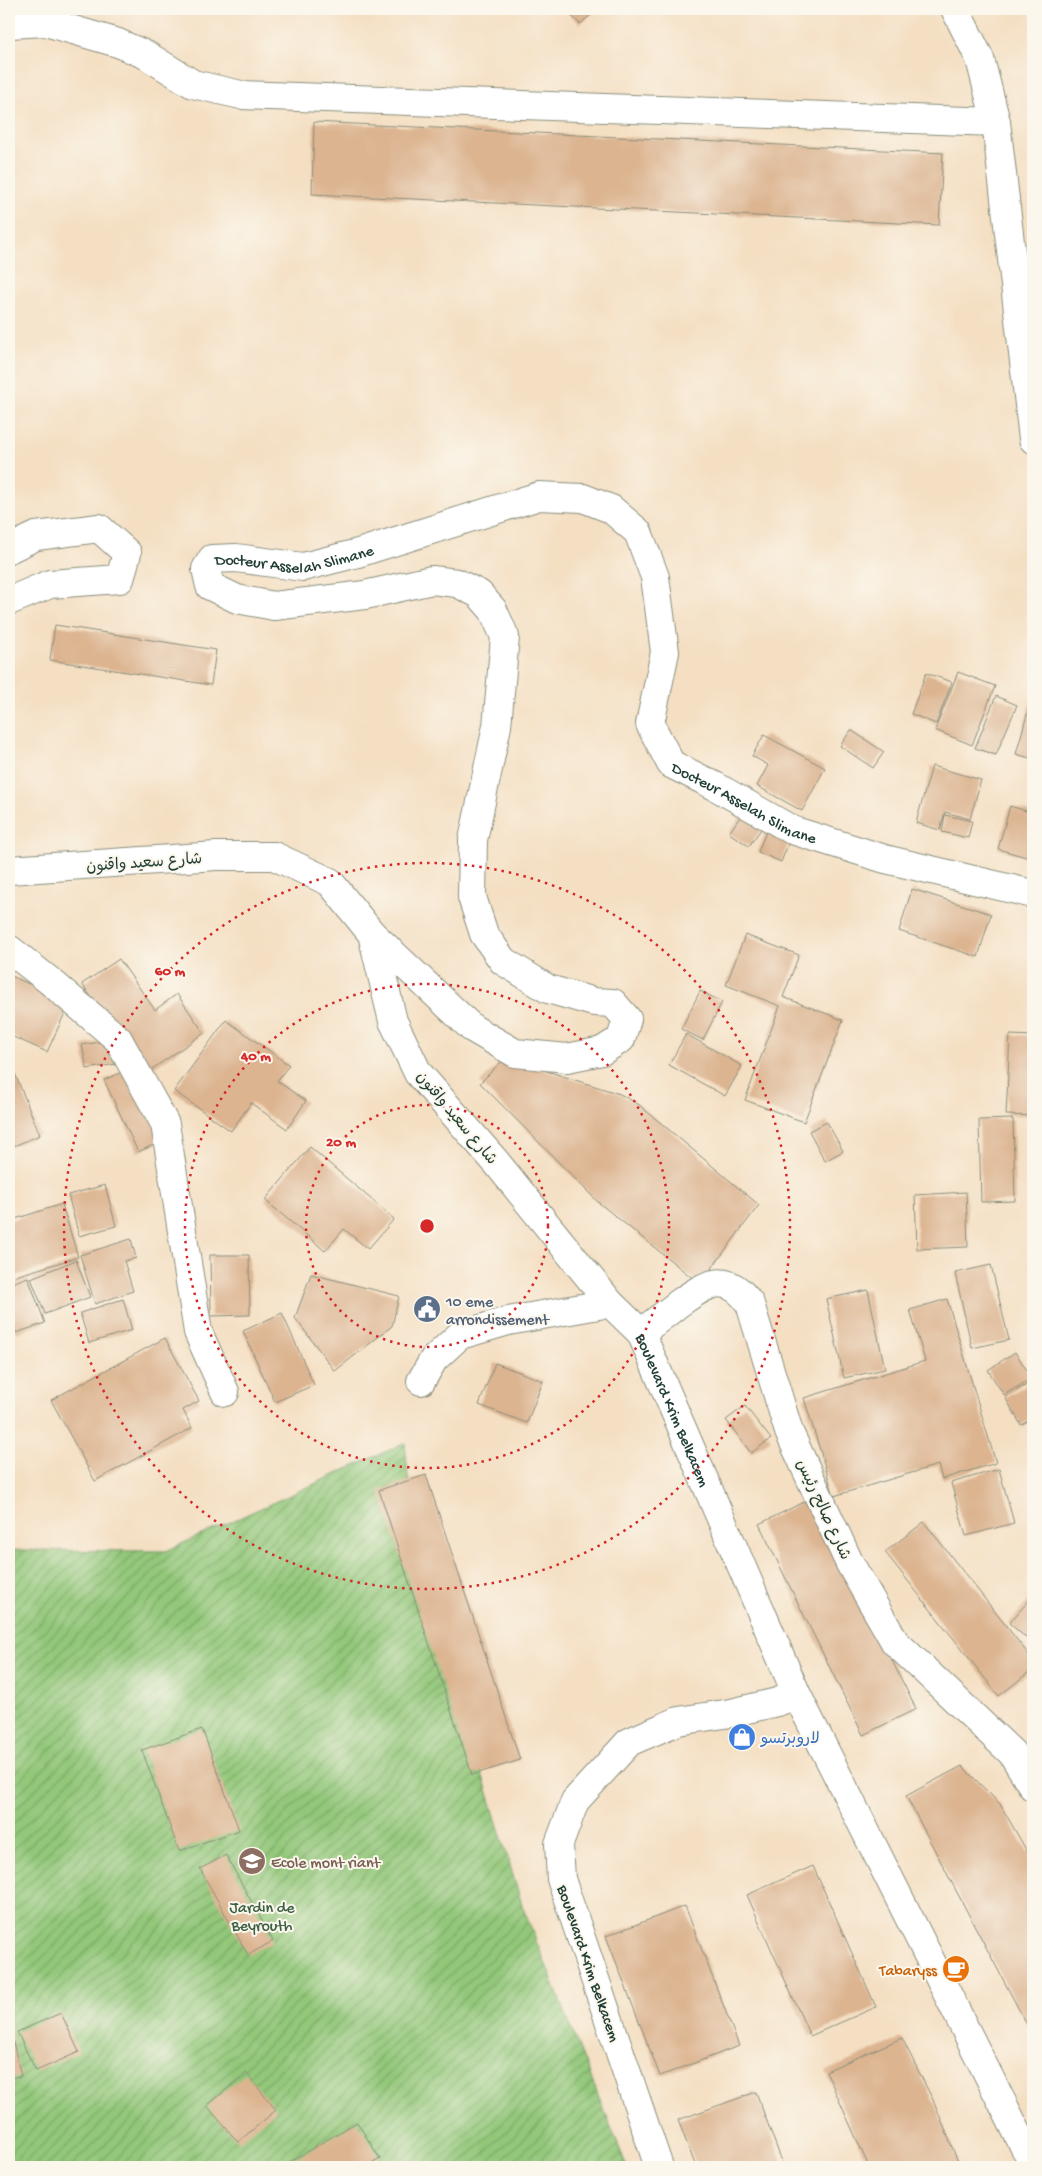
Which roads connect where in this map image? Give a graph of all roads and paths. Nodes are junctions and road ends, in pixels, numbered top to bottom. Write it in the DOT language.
graph roads {
  1 [pos="956,9"];
  2 [pos="9,24"];
  3 [pos="996,122"];
  4 [pos="1033,440"];
  5 [pos="9,549"];
  6 [pos="9,602"];
  7 [pos="9,870"];
  8 [pos="1033,894"];
  9 [pos="372,934"];
  10 [pos="9,949"];
  11 [pos="610,1303"];
  12 [pos="640,1333"];
  13 [pos="421,1381"];
  14 [pos="225,1392"];
  15 [pos="797,1694"];
  16 [pos="1033,1787"];
  17 [pos="1033,2160"];
  18 [pos="659,2167"];
  1 -- 3 [label="street"];
  2 -- 3 [label="street"];
  3 -- 4 [label="street"];
  5 -- 6 [label="street"];
  7 -- 9 [label="street, شارع سعيد واقنون"];
  8 -- 9 [label="street, Docteur Asselah Slimane"];
  9 -- 11 [label="street, شارع سعيد واقنون"];
  10 -- 14 [label="street"];
  11 -- 12 [label="street, Boulevard Krim Belkacem"];
  11 -- 13 [label="street"];
  12 -- 15 [label="street, Boulevard Krim Belkacem"];
  12 -- 16 [label="street, شارع صالح رئيس"];
  15 -- 17 [label="street, Boulevard Krim Belkacem"];
  15 -- 18 [label="street, Boulevard Krim Belkacem"];
}
